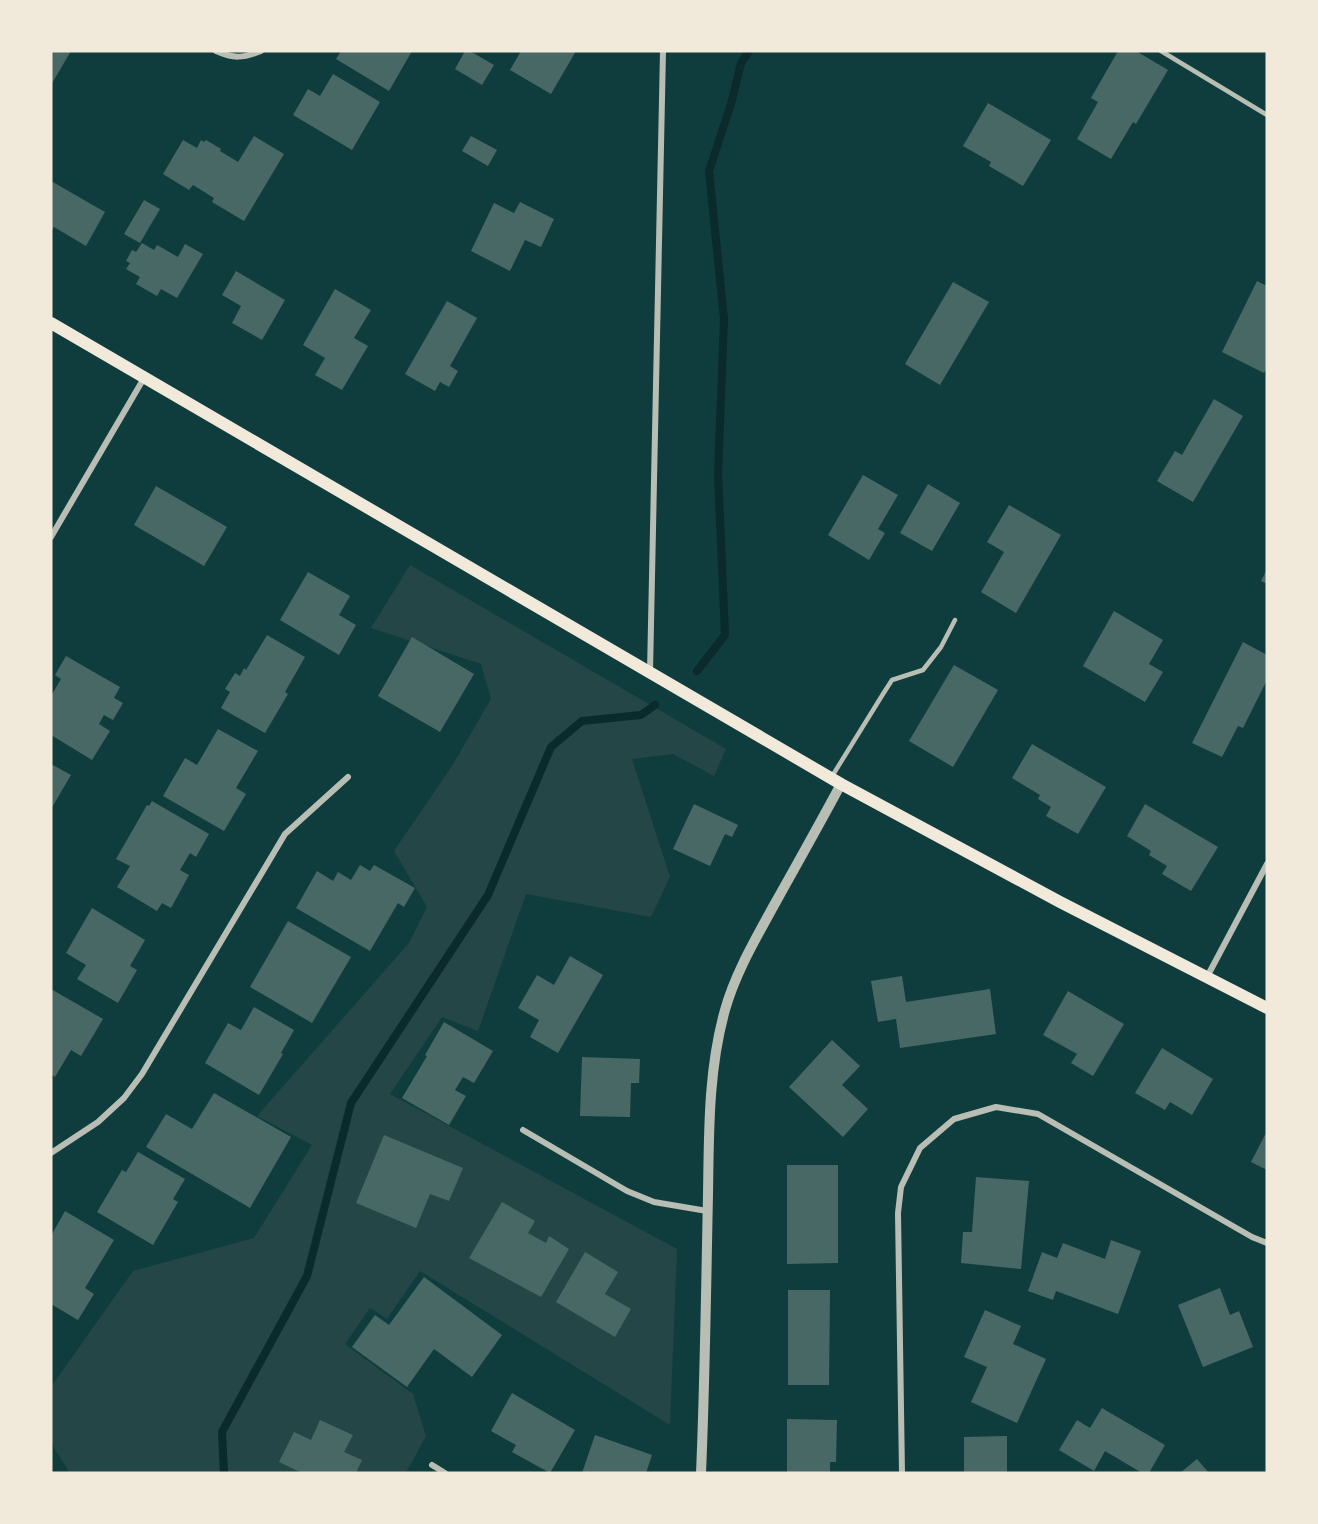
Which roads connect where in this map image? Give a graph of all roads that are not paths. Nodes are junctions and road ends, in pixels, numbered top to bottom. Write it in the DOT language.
graph roads {
  1 [pos="216,51"];
  2 [pos="261,51"];
  3 [pos="663,51"];
  4 [pos="1161,51"];
  5 [pos="1267,114"];
  6 [pos="51,323"];
  7 [pos="144,378"];
  8 [pos="51,537"];
  9 [pos="955,620"];
  10 [pos="650,673"];
  11 [pos="348,777"];
  12 [pos="836,781"];
  13 [pos="1267,864"];
  14 [pos="1207,977"];
  15 [pos="1267,1008"];
  16 [pos="523,1130"];
  17 [pos="51,1153"];
  18 [pos="707,1211"];
  19 [pos="1267,1244"];
  20 [pos="432,1466"];
  21 [pos="445,1473"];
  22 [pos="701,1473"];
  23 [pos="902,1473"];
  1 -- 2 [label="street"];
  3 -- 10 [label="street"];
  4 -- 5 [label="lane"];
  6 -- 7 [label="main road"];
  7 -- 8 [label="street"];
  7 -- 10 [label="main road"];
  9 -- 12 [label="lane"];
  10 -- 12 [label="main road"];
  11 -- 17 [label="street"];
  12 -- 14 [label="main road"];
  12 -- 18 [label="street"];
  13 -- 14 [label="street"];
  14 -- 15 [label="main road"];
  16 -- 18 [label="street"];
  18 -- 22 [label="street"];
  19 -- 23 [label="street"];
  20 -- 21 [label="street"];
}
